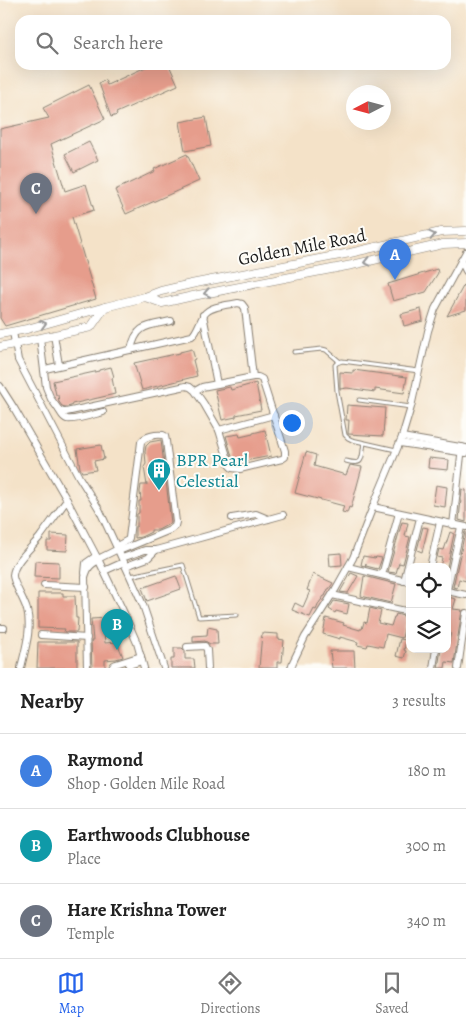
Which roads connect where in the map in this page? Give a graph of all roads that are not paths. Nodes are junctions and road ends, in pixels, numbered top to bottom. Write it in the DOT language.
graph roads {
  1 [pos="466,231"];
  2 [pos="466,243"];
  3 [pos="466,252"];
  4 [pos="461,261"];
  5 [pos="466,271"];
  6 [pos="145,298"];
  7 [pos="105,307"];
  8 [pos="204,315"];
  9 [pos="171,321"];
  10 [pos="13,332"];
  11 [pos="0,334"];
  12 [pos="54,335"];
  13 [pos="40,338"];
  14 [pos="14,344"];
  15 [pos="0,347"];
  16 [pos="130,350"];
  17 [pos="294,352"];
  18 [pos="339,362"];
  19 [pos="60,365"];
  20 [pos="44,369"];
  21 [pos="420,372"];
  22 [pos="253,377"];
  23 [pos="217,384"];
  24 [pos="0,386"];
  25 [pos="195,391"];
  26 [pos="359,400"];
  27 [pos="411,408"];
  28 [pos="59,410"];
  29 [pos="103,412"];
  30 [pos="274,415"];
  31 [pos="219,430"];
  32 [pos="364,443"];
  33 [pos="400,443"];
  34 [pos="464,450"];
  35 [pos="346,462"];
  36 [pos="67,500"];
  37 [pos="372,507"];
  38 [pos="399,513"];
  39 [pos="283,515"];
  40 [pos="255,517"];
  41 [pos="232,518"];
  42 [pos="420,518"];
  43 [pos="268,519"];
  44 [pos="440,522"];
  45 [pos="452,525"];
  46 [pos="463,527"];
  47 [pos="221,532"];
  48 [pos="129,539"];
  49 [pos="132,546"];
  50 [pos="121,555"];
  51 [pos="98,558"];
  52 [pos="411,563"];
  53 [pos="431,563"];
  54 [pos="348,567"];
  55 [pos="104,571"];
  56 [pos="451,574"];
  57 [pos="382,575"];
  58 [pos="130,576"];
  59 [pos="406,581"];
  60 [pos="44,585"];
  61 [pos="86,587"];
  62 [pos="451,591"];
  63 [pos="332,595"];
  64 [pos="466,596"];
  65 [pos="406,611"];
  66 [pos="237,614"];
  67 [pos="466,614"];
  68 [pos="42,635"];
  69 [pos="87,638"];
  70 [pos="187,647"];
  71 [pos="435,653"];
  72 [pos="141,658"];
  73 [pos="129,664"];
  74 [pos="21,668"];
  75 [pos="87,668"];
  76 [pos="112,668"];
  77 [pos="144,668"];
  78 [pos="164,668"];
  79 [pos="208,668"];
  80 [pos="292,668"];
  81 [pos="433,668"];
  82 [pos="458,668"];
  6 -- 1 [label="street, Golden Mile Road, one-way"];
  2 -- 6 [label="street, Golden Mile Road, one-way"];
  3 -- 4 [label="street"];
  4 -- 5 [label="street"];
  4 -- 21 [label="street"];
  6 -- 7 [label="street, Golden Mile Road"];
  10 -- 7 [label="street, Golden Mile Road, one-way"];
  7 -- 12 [label="street"];
  8 -- 16 [label="street"];
  8 -- 22 [label="street"];
  8 -- 23 [label="street"];
  9 -- 16 [label="street"];
  10 -- 11 [label="street, Golden Mile Road"];
  10 -- 14 [label="street"];
  12 -- 13 [label="street"];
  12 -- 19 [label="street"];
  13 -- 14 [label="street"];
  13 -- 20 [label="street"];
  14 -- 15 [label="street"];
  14 -- 50 [label="street"];
  16 -- 19 [label="street"];
  17 -- 18 [label="lane"];
  18 -- 21 [label="lane"];
  18 -- 32 [label="lane"];
  19 -- 20 [label="street"];
  20 -- 28 [label="street"];
  21 -- 27 [label="street"];
  22 -- 23 [label="street"];
  22 -- 30 [label="street"];
  23 -- 25 [label="street"];
  24 -- 36 [label="street"];
  25 -- 28 [label="street"];
  25 -- 31 [label="street"];
  26 -- 27 [label="lane"];
  27 -- 33 [label="street"];
  28 -- 29 [label="street"];
  30 -- 31 [label="street"];
  30 -- 31 [label="street"];
  32 -- 33 [label="lane"];
  32 -- 35 [label="lane"];
  33 -- 34 [label="street"];
  33 -- 37 [label="street"];
  34 -- 45 [label="street"];
  36 -- 51 [label="street"];
  36 -- 74 [label="street"];
  37 -- 38 [label="street"];
  37 -- 54 [label="street"];
  38 -- 42 [label="street"];
  38 -- 57 [label="street"];
  39 -- 43 [label="street"];
  40 -- 47 [label="street"];
  41 -- 43 [label="street"];
  42 -- 44 [label="street"];
  42 -- 52 [label="street"];
  43 -- 47 [label="street"];
  44 -- 45 [label="street"];
  44 -- 53 [label="street"];
  45 -- 46 [label="street"];
  46 -- 56 [label="street"];
  47 -- 50 [label="street"];
  48 -- 49 [label="street"];
  48 -- 49 [label="street"];
  48 -- 50 [label="street"];
  49 -- 50 [label="street"];
  50 -- 51 [label="street"];
  50 -- 55 [label="street"];
  50 -- 58 [label="street"];
  51 -- 55 [label="street"];
  51 -- 61 [label="street"];
  54 -- 57 [label="street"];
  54 -- 63 [label="street"];
  55 -- 72 [label="street"];
  57 -- 59 [label="street"];
  58 -- 66 [label="lane"];
  58 -- 78 [label="street"];
  60 -- 61 [label="street"];
  61 -- 69 [label="street"];
  62 -- 64 [label="street"];
  63 -- 65 [label="street"];
  63 -- 80 [label="street"];
  67 -- 82 [label="street"];
  68 -- 69 [label="street"];
  69 -- 75 [label="street"];
  70 -- 79 [label="street"];
  71 -- 81 [label="street"];
  72 -- 73 [label="street"];
  72 -- 77 [label="street"];
  73 -- 76 [label="street"];
}
